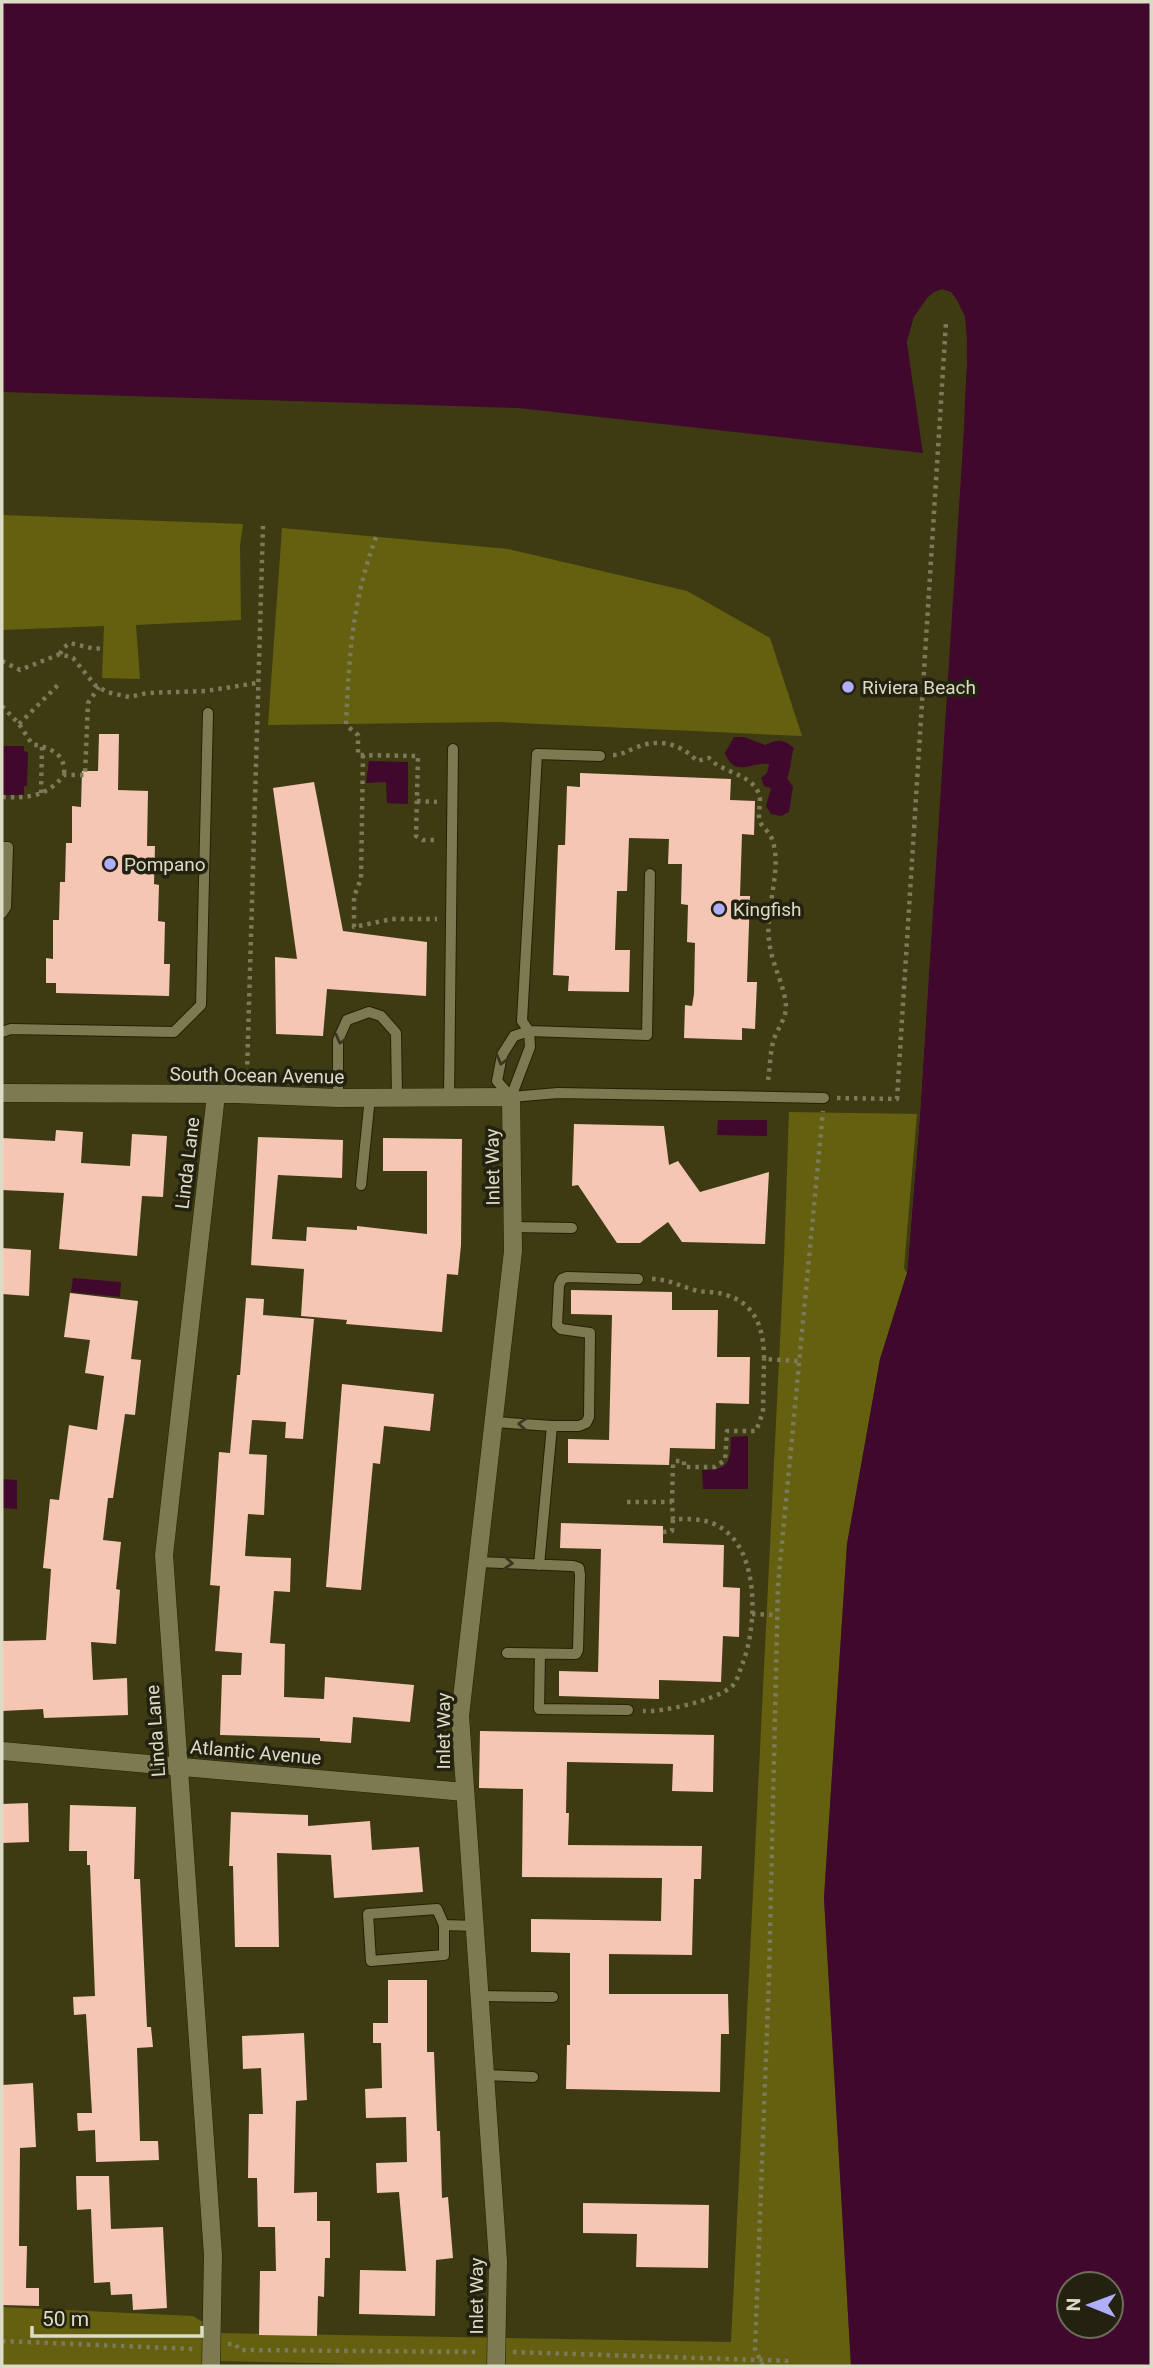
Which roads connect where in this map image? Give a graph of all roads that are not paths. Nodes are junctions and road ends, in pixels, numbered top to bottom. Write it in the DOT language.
graph roads {
  1 [pos="208,713"];
  2 [pos="453,749"];
  3 [pos="600,756"];
  4 [pos="2,847"];
  5 [pos="650,874"];
  6 [pos="2,913"];
  7 [pos="530,1031"];
  8 [pos="2,1032"];
  9 [pos="2,1093"];
  10 [pos="216,1095"];
  11 [pos="370,1097"];
  12 [pos="397,1097"];
  13 [pos="449,1097"];
  14 [pos="511,1097"];
  15 [pos="338,1098"];
  16 [pos="824,1098"];
  17 [pos="361,1185"];
  18 [pos="514,1227"];
  19 [pos="572,1228"];
  20 [pos="638,1279"];
  21 [pos="494,1422"];
  22 [pos="552,1426"];
  23 [pos="478,1562"];
  24 [pos="539,1565"];
  25 [pos="507,1653"];
  26 [pos="540,1654"];
  27 [pos="628,1710"];
  28 [pos="2,1751"];
  29 [pos="179,1767"];
  30 [pos="465,1792"];
  31 [pos="444,1925"];
  32 [pos="475,1926"];
  33 [pos="480,1996"];
  34 [pos="553,1997"];
  35 [pos="485,2075"];
  36 [pos="533,2077"];
  37 [pos="211,2358"];
  38 [pos="496,2359"];
  1 -- 8 [label="lane"];
  2 -- 13 [label="lane"];
  3 -- 7 [label="lane"];
  4 -- 6 [label="lane"];
  5 -- 7 [label="lane"];
  7 -- 14 [label="lane"];
  7 -- 14 [label="lane, one-way"];
  9 -- 10 [label="street, South Ocean Avenue"];
  10 -- 15 [label="street, South Ocean Avenue"];
  10 -- 29 [label="street, Linda Lane"];
  11 -- 12 [label="street, South Ocean Avenue"];
  11 -- 15 [label="street, South Ocean Avenue"];
  11 -- 17 [label="lane"];
  12 -- 13 [label="street, South Ocean Avenue"];
  12 -- 15 [label="lane, one-way"];
  13 -- 14 [label="street, South Ocean Avenue"];
  14 -- 16 [label="lane"];
  14 -- 18 [label="street, Inlet Way"];
  18 -- 19 [label="lane"];
  18 -- 21 [label="street, Inlet Way"];
  20 -- 22 [label="lane"];
  22 -- 21 [label="lane, one-way"];
  21 -- 23 [label="street, Inlet Way"];
  22 -- 24 [label="lane"];
  23 -- 24 [label="lane, one-way"];
  23 -- 30 [label="street, Inlet Way"];
  24 -- 26 [label="lane"];
  25 -- 26 [label="lane"];
  26 -- 27 [label="lane"];
  28 -- 29 [label="street, Atlantic Avenue"];
  29 -- 30 [label="street, Atlantic Avenue"];
  29 -- 37 [label="street, Linda Lane"];
  30 -- 32 [label="street, Inlet Way"];
  31 -- 31 [label="lane"];
  31 -- 32 [label="lane"];
  32 -- 33 [label="street, Inlet Way"];
  33 -- 34 [label="lane"];
  33 -- 35 [label="street, Inlet Way"];
  35 -- 36 [label="lane"];
  35 -- 38 [label="street, Inlet Way"];
}
